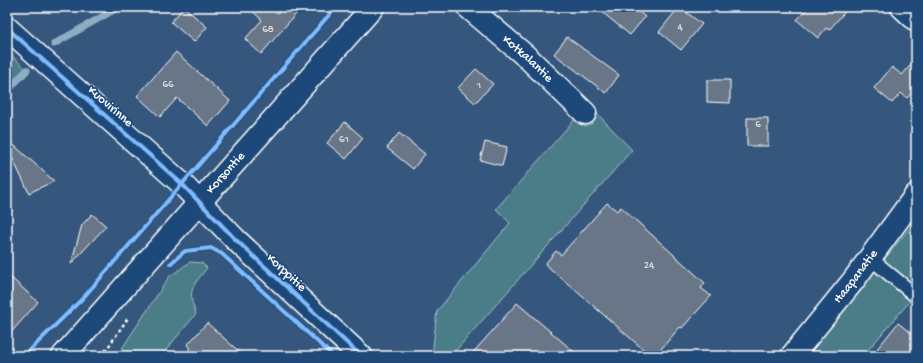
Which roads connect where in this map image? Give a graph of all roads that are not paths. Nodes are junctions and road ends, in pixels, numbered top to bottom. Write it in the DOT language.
graph roads {
  1 [pos="373,7"];
  2 [pos="468,7"];
  3 [pos="902,7"];
  4 [pos="916,20"];
  5 [pos="7,28"];
  6 [pos="585,113"];
  7 [pos="916,195"];
  8 [pos="199,202"];
  9 [pos="870,258"];
  10 [pos="916,296"];
  11 [pos="63,356"];
  12 [pos="361,356"];
  13 [pos="792,356"];
  1 -- 8 [label="street, Korsontie"];
  2 -- 6 [label="street, Kotkalantie"];
  3 -- 4 [label="street"];
  5 -- 8 [label="street, Kuovirinne"];
  7 -- 9 [label="street, Haapanatie"];
  8 -- 11 [label="street, Korsontie"];
  8 -- 12 [label="street, Korppitie"];
  9 -- 10 [label="lane"];
  9 -- 13 [label="street, Haapanatie"];
}
